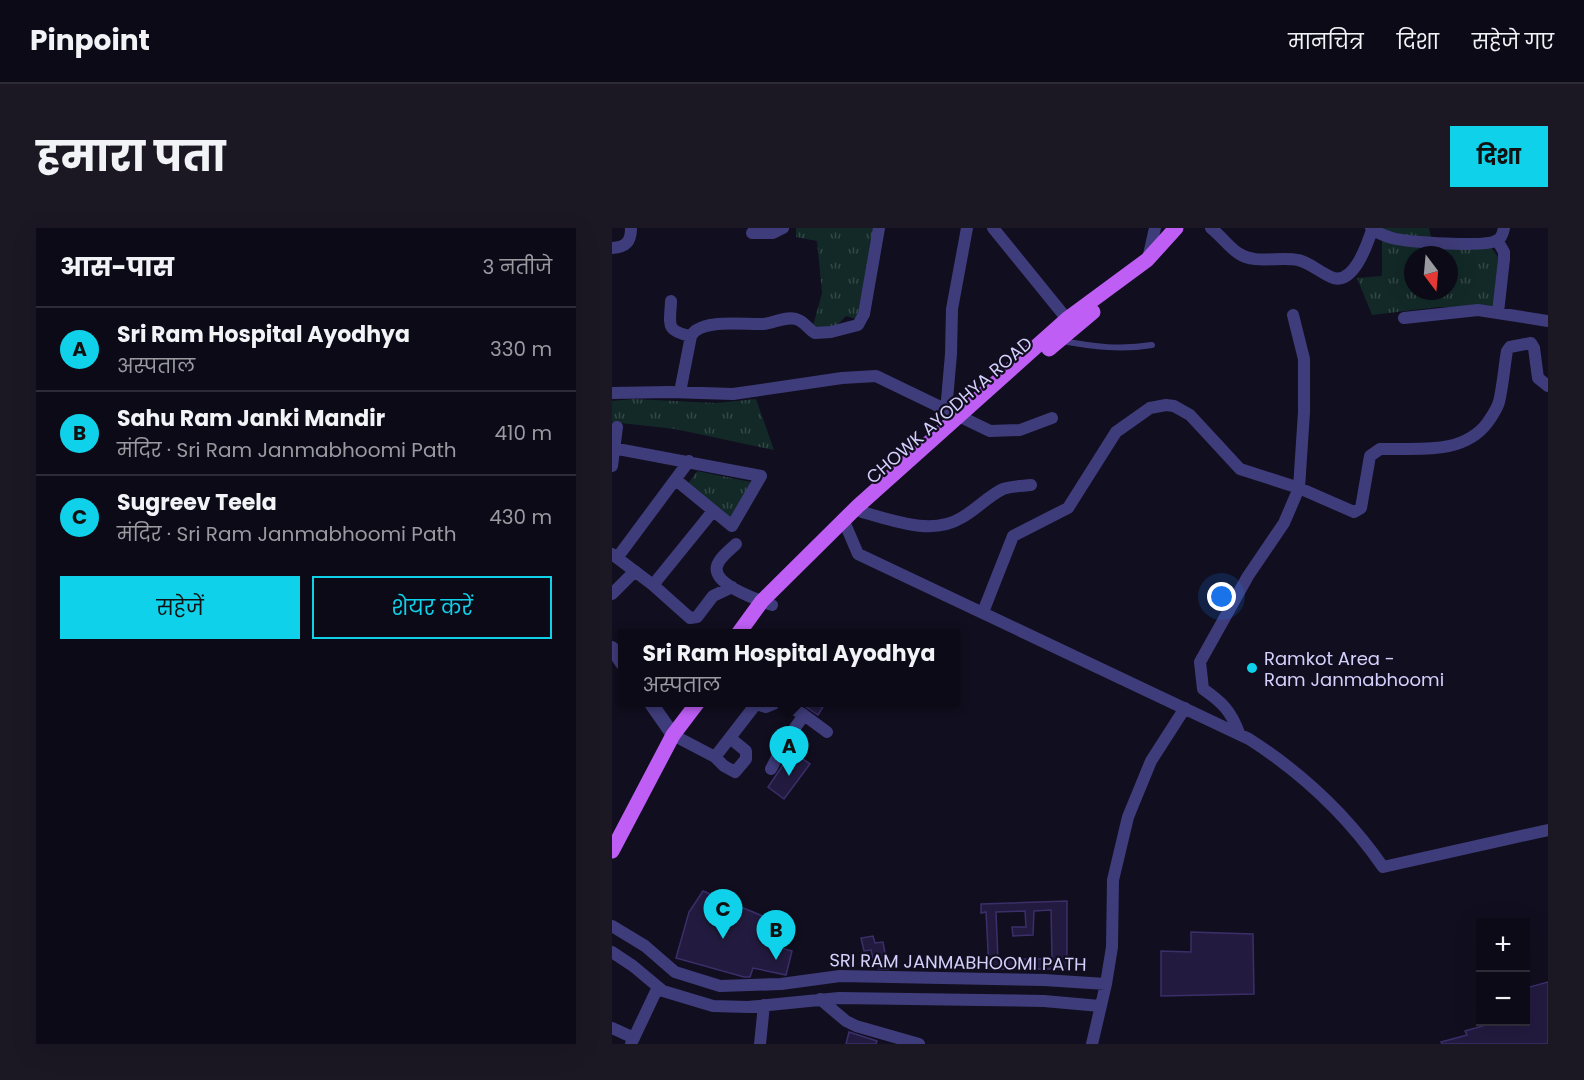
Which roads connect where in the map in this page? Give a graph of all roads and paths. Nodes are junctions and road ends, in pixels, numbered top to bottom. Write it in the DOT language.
graph roads {
  1 [pos="631,228"];
  2 [pos="783,228"];
  3 [pos="879,228"];
  4 [pos="968,228"];
  5 [pos="993,228"];
  6 [pos="1155,228"];
  7 [pos="1176,228"];
  8 [pos="1187,228"];
  9 [pos="1211,228"];
  10 [pos="1504,228"];
  11 [pos="1372,229"];
  12 [pos="752,233"];
  13 [pos="1497,240"];
  14 [pos="612,248"];
  15 [pos="1146,264"];
  16 [pos="671,301"];
  17 [pos="1498,312"];
  18 [pos="1293,315"];
  19 [pos="1404,318"];
  20 [pos="1548,321"];
  21 [pos="1071,323"];
  22 [pos="691,336"];
  23 [pos="1059,340"];
  24 [pos="1152,345"];
  25 [pos="1548,386"];
  26 [pos="680,392"];
  27 [pos="612,393"];
  28 [pos="957,417"];
  29 [pos="1052,418"];
  30 [pos="617,427"];
  31 [pos="613,449"];
  32 [pos="689,461"];
  33 [pos="612,466"];
  34 [pos="676,480"];
  35 [pos="1031,485"];
  36 [pos="1299,488"];
  37 [pos="713,511"];
  38 [pos="862,512"];
  39 [pos="846,526"];
  40 [pos="736,544"];
  41 [pos="615,556"];
  42 [pos="635,571"];
  43 [pos="653,585"];
  44 [pos="732,587"];
  45 [pos="612,594"];
  46 [pos="767,603"];
  47 [pos="983,612"];
  48 [pos="742,629"];
  49 [pos="752,629"];
  50 [pos="654,707"];
  51 [pos="685,707"];
  52 [pos="694,707"];
  53 [pos="752,707"];
  54 [pos="789,707"];
  55 [pos="1185,708"];
  56 [pos="804,715"];
  57 [pos="671,732"];
  58 [pos="827,732"];
  59 [pos="1239,733"];
  60 [pos="730,738"];
  61 [pos="715,757"];
  62 [pos="771,769"];
  63 [pos="1548,830"];
  64 [pos="612,832"];
  65 [pos="612,851"];
  66 [pos="612,926"];
  67 [pos="612,952"];
  68 [pos="1106,984"];
  69 [pos="658,987"];
  70 [pos="820,999"];
  71 [pos="764,1005"];
  72 [pos="1100,1006"];
  73 [pos="612,1028"];
  74 [pos="633,1041"];
  75 [pos="760,1044"];
  76 [pos="919,1044"];
  77 [pos="1092,1044"];
  1 -- 14 [label="street"];
  2 -- 12 [label="street"];
  3 -- 22 [label="street"];
  4 -- 28 [label="street"];
  5 -- 21 [label="street"];
  6 -- 15 [label="street"];
  7 -- 15 [label="main road"];
  8 -- 15 [label="main road, CHOWK AYODHYA ROAD"];
  9 -- 11 [label="street"];
  10 -- 13 [label="street"];
  11 -- 13 [label="street"];
  13 -- 17 [label="street"];
  15 -- 21 [label="main road, CHOWK AYODHYA ROAD"];
  16 -- 22 [label="street"];
  17 -- 19 [label="street"];
  17 -- 20 [label="street"];
  18 -- 36 [label="street"];
  21 -- 23 [label="main road, CHOWK AYODHYA ROAD"];
  21 -- 28 [label="main road"];
  22 -- 26 [label="street"];
  23 -- 24 [label="lane"];
  23 -- 28 [label="main road, CHOWK AYODHYA ROAD"];
  25 -- 36 [label="street"];
  26 -- 27 [label="street"];
  26 -- 28 [label="street"];
  28 -- 29 [label="street"];
  28 -- 38 [label="main road, CHOWK AYODHYA ROAD"];
  28 -- 46 [label="main road"];
  30 -- 31 [label="street"];
  31 -- 32 [label="street"];
  31 -- 33 [label="street"];
  32 -- 34 [label="street"];
  32 -- 37 [label="street"];
  34 -- 37 [label="street"];
  34 -- 41 [label="street"];
  35 -- 38 [label="street"];
  36 -- 47 [label="street"];
  36 -- 59 [label="street"];
  37 -- 43 [label="street"];
  38 -- 39 [label="main road, CHOWK AYODHYA ROAD"];
  39 -- 46 [label="main road, CHOWK AYODHYA ROAD"];
  39 -- 47 [label="street"];
  40 -- 44 [label="street"];
  41 -- 42 [label="street"];
  42 -- 43 [label="street"];
  42 -- 45 [label="street"];
  43 -- 44 [label="street"];
  44 -- 46 [label="street"];
  46 -- 48 [label="main road"];
  46 -- 49 [label="main road, CHOWK AYODHYA ROAD"];
  47 -- 55 [label="street"];
  50 -- 57 [label="street"];
  51 -- 57 [label="main road"];
  52 -- 57 [label="main road"];
  53 -- 60 [label="street"];
  54 -- 56 [label="street"];
  55 -- 59 [label="street"];
  55 -- 68 [label="street"];
  56 -- 58 [label="street"];
  56 -- 62 [label="street"];
  57 -- 61 [label="street"];
  57 -- 64 [label="main road"];
  57 -- 65 [label="main road"];
  59 -- 63 [label="street"];
  60 -- 61 [label="street"];
  60 -- 61 [label="street"];
  66 -- 68 [label="street, SRI RAM JANMABHOOMI PATH"];
  67 -- 69 [label="street, SRI RAM JANMABHOOMI PATH"];
  68 -- 72 [label="street"];
  69 -- 71 [label="street, SRI RAM JANMABHOOMI PATH"];
  69 -- 74 [label="street"];
  70 -- 71 [label="street, SRI RAM JANMABHOOMI PATH"];
  70 -- 72 [label="street, SRI RAM JANMABHOOMI PATH"];
  70 -- 76 [label="street"];
  71 -- 75 [label="street"];
  72 -- 77 [label="street"];
  73 -- 74 [label="street"];
}
